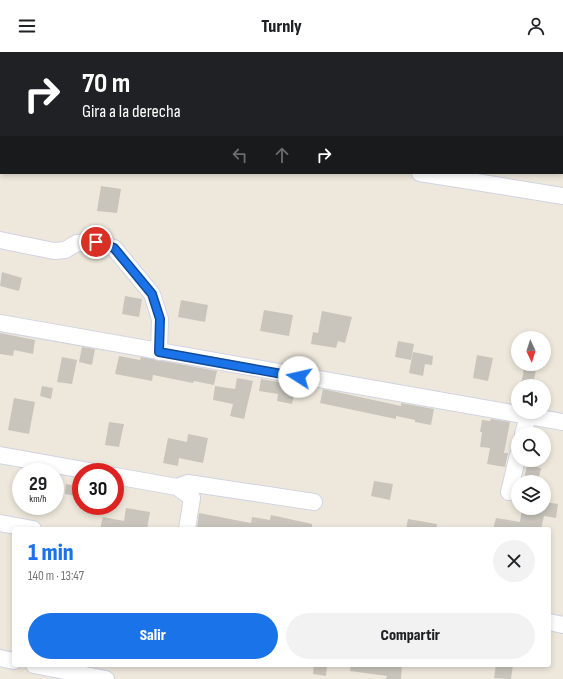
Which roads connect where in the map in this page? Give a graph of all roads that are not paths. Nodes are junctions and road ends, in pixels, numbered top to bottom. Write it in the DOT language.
graph roads {
  1 [pos="426,174"];
  2 [pos="563,196"];
  3 [pos="0,240"];
  4 [pos="0,323"];
  5 [pos="159,352"];
  6 [pos="511,413"];
  7 [pos="546,419"];
  8 [pos="563,422"];
  9 [pos="0,455"];
  10 [pos="515,467"];
  11 [pos="72,468"];
  12 [pos="124,478"];
  13 [pos="177,487"];
  14 [pos="509,492"];
  15 [pos="314,502"];
  16 [pos="0,523"];
  17 [pos="22,527"];
  18 [pos="187,527"];
  19 [pos="551,622"];
  20 [pos="563,625"];
  21 [pos="0,658"];
  22 [pos="12,661"];
  23 [pos="44,667"];
  24 [pos="106,679"];
  1 -- 2 [label="street"];
  3 -- 5 [label="street"];
  4 -- 5 [label="street"];
  5 -- 6 [label="street"];
  7 -- 8 [label="street"];
  9 -- 11 [label="street"];
  10 -- 14 [label="street"];
  12 -- 13 [label="street"];
  13 -- 15 [label="street"];
  13 -- 18 [label="street"];
  16 -- 17 [label="street"];
  19 -- 20 [label="street"];
  21 -- 22 [label="street"];
  23 -- 24 [label="street"];
}
